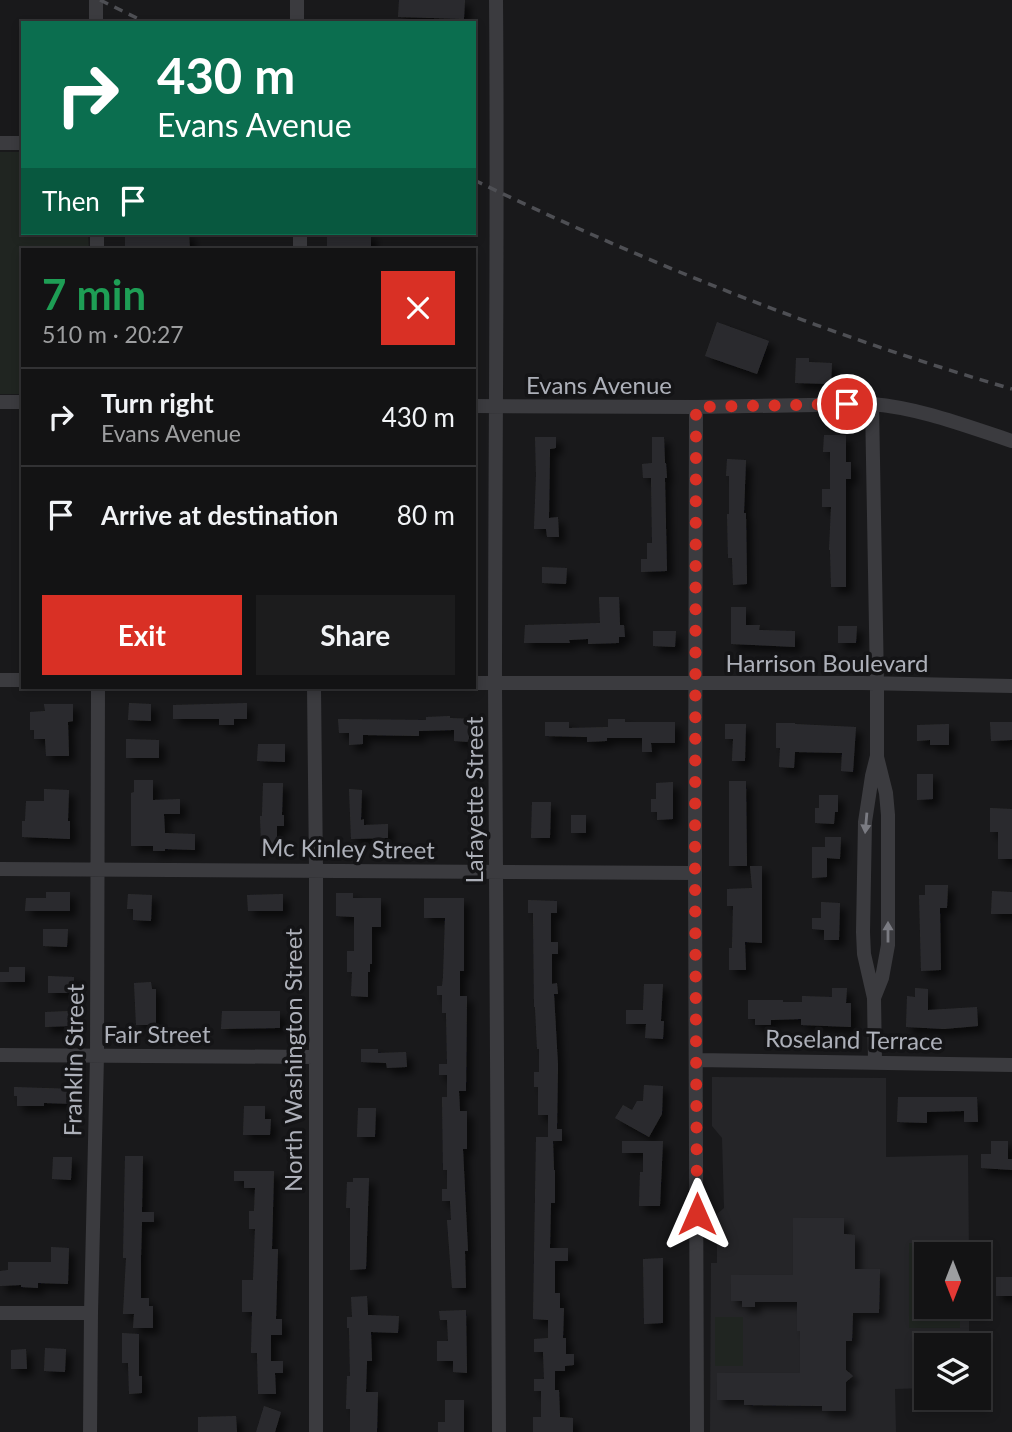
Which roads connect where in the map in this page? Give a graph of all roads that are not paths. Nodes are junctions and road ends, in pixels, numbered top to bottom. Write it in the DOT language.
graph roads {
  1 [pos="96,0"];
  2 [pos="297,0"];
  3 [pos="496,0"];
  4 [pos="96,21"];
  5 [pos="297,21"];
  6 [pos="0,143"];
  7 [pos="21,143"];
  8 [pos="0,402"];
  9 [pos="21,402"];
  10 [pos="872,404"];
  11 [pos="476,407"];
  12 [pos="497,407"];
  13 [pos="696,407"];
  14 [pos="1012,441"];
  15 [pos="0,680"];
  16 [pos="21,680"];
  17 [pos="476,683"];
  18 [pos="495,683"];
  19 [pos="696,684"];
  20 [pos="877,684"];
  21 [pos="1012,686"];
  22 [pos="98,689"];
  23 [pos="314,689"];
  24 [pos="877,756"];
  25 [pos="0,869"];
  26 [pos="97,870"];
  27 [pos="316,870"];
  28 [pos="497,873"];
  29 [pos="695,873"];
  30 [pos="874,998"];
  31 [pos="0,1055"];
  32 [pos="97,1056"];
  33 [pos="314,1057"];
  34 [pos="696,1060"];
  35 [pos="875,1062"];
  36 [pos="1012,1065"];
  37 [pos="0,1313"];
  38 [pos="91,1313"];
  39 [pos="90,1432"];
  40 [pos="316,1432"];
  41 [pos="499,1432"];
  42 [pos="697,1432"];
  1 -- 4 [label="street"];
  2 -- 5 [label="street"];
  3 -- 12 [label="street, Lafayette Street"];
  6 -- 7 [label="street"];
  8 -- 9 [label="street"];
  10 -- 13 [label="street, Evans Avenue"];
  10 -- 14 [label="street, Evans Avenue"];
  10 -- 20 [label="street"];
  11 -- 12 [label="street, Evans Avenue"];
  12 -- 13 [label="street, Evans Avenue"];
  12 -- 18 [label="street, Lafayette Street"];
  13 -- 19 [label="street"];
  15 -- 16 [label="street"];
  17 -- 18 [label="street, Harrison Boulevard"];
  18 -- 19 [label="street, Harrison Boulevard"];
  18 -- 28 [label="street, Lafayette Street"];
  19 -- 20 [label="street, Harrison Boulevard"];
  19 -- 29 [label="street"];
  20 -- 21 [label="street, Harrison Boulevard"];
  20 -- 24 [label="street"];
  22 -- 26 [label="street, Franklin Street"];
  23 -- 27 [label="street, North Washington Street"];
  24 -- 30 [label="street, one-way"];
  30 -- 24 [label="street, one-way"];
  25 -- 26 [label="street, Mc Kinley Street"];
  26 -- 27 [label="street, Mc Kinley Street"];
  26 -- 32 [label="street, Franklin Street"];
  27 -- 28 [label="street, Mc Kinley Street"];
  27 -- 33 [label="street, North Washington Street"];
  28 -- 29 [label="street, Mc Kinley Street"];
  28 -- 41 [label="street, Lafayette Street"];
  29 -- 34 [label="street"];
  30 -- 35 [label="street"];
  31 -- 32 [label="street, Fair Street"];
  32 -- 33 [label="street, Fair Street"];
  32 -- 38 [label="street, Franklin Street"];
  33 -- 40 [label="street, North Washington Street"];
  34 -- 35 [label="street, Roseland Terrace"];
  34 -- 42 [label="street"];
  35 -- 36 [label="street, Roseland Terrace"];
  37 -- 38 [label="street"];
  38 -- 39 [label="street, Franklin Street"];
}
